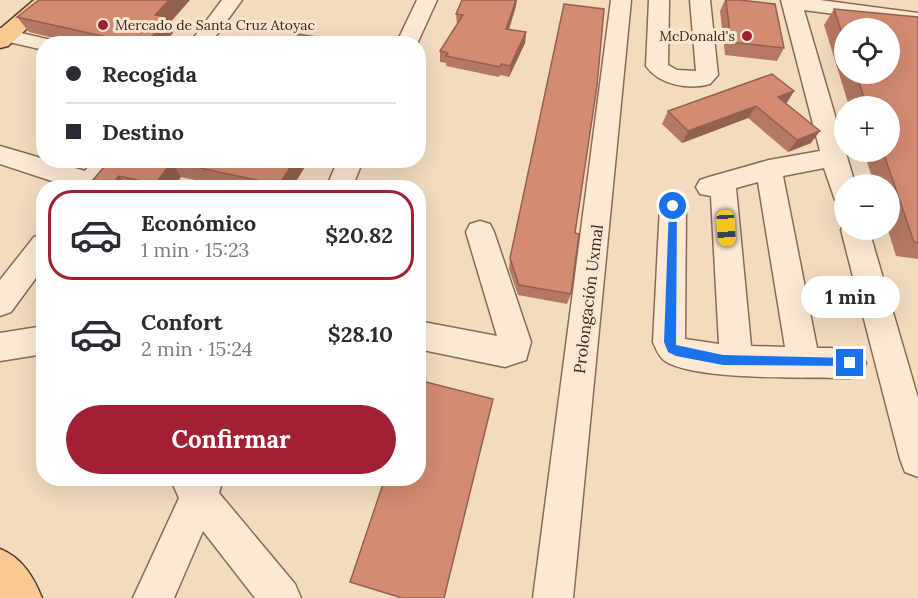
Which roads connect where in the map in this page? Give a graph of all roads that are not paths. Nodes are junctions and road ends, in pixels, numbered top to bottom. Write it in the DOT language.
graph roads {
  1 [pos="34,0"];
  2 [pos="47,0"];
  3 [pos="232,0"];
  4 [pos="427,0"];
  5 [pos="621,0"];
  6 [pos="700,0"];
  7 [pos="650,4"];
  8 [pos="792,4"];
  9 [pos="918,19"];
  10 [pos="2,35"];
  11 [pos="205,36"];
  12 [pos="410,36"];
  13 [pos="36,42"];
  14 [pos="653,52"];
  15 [pos="615,56"];
  16 [pos="834,153"];
  17 [pos="0,155"];
  18 [pos="834,157"];
  19 [pos="36,167"];
  20 [pos="38,168"];
  21 [pos="101,168"];
  22 [pos="769,169"];
  23 [pos="73,180"];
  24 [pos="92,180"];
  25 [pos="673,206"];
  26 [pos="480,232"];
  27 [pos="858,240"];
  28 [pos="36,255"];
  29 [pos="0,303"];
  30 [pos="426,337"];
  31 [pos="36,341"];
  32 [pos="0,347"];
  33 [pos="736,361"];
  34 [pos="804,363"];
  35 [pos="850,363"];
  36 [pos="918,459"];
  37 [pos="198,486"];
  38 [pos="199,486"];
  39 [pos="0,571"];
  40 [pos="20,598"];
  41 [pos="153,598"];
  42 [pos="281,598"];
  43 [pos="553,598"];
  1 -- 10 [label="street"];
  2 -- 10 [label="main road"];
  3 -- 11 [label="street"];
  4 -- 12 [label="street"];
  5 -- 15 [label="street, Prolongación Uxmal"];
  6 -- 14 [label="street"];
  7 -- 14 [label="street"];
  8 -- 9 [label="street"];
  8 -- 16 [label="street"];
  10 -- 13 [label="street"];
  14 -- 15 [label="street"];
  15 -- 43 [label="street, Prolongación Uxmal"];
  17 -- 19 [label="street"];
  18 -- 22 [label="street"];
  20 -- 23 [label="street"];
  21 -- 24 [label="street"];
  22 -- 33 [label="street"];
  22 -- 34 [label="street"];
  25 -- 33 [label="street"];
  26 -- 30 [label="street"];
  27 -- 36 [label="street"];
  28 -- 29 [label="street"];
  31 -- 32 [label="street"];
  33 -- 34 [label="street"];
  34 -- 35 [label="street"];
  37 -- 41 [label="street"];
  38 -- 42 [label="street"];
  39 -- 40 [label="main road"];
}
